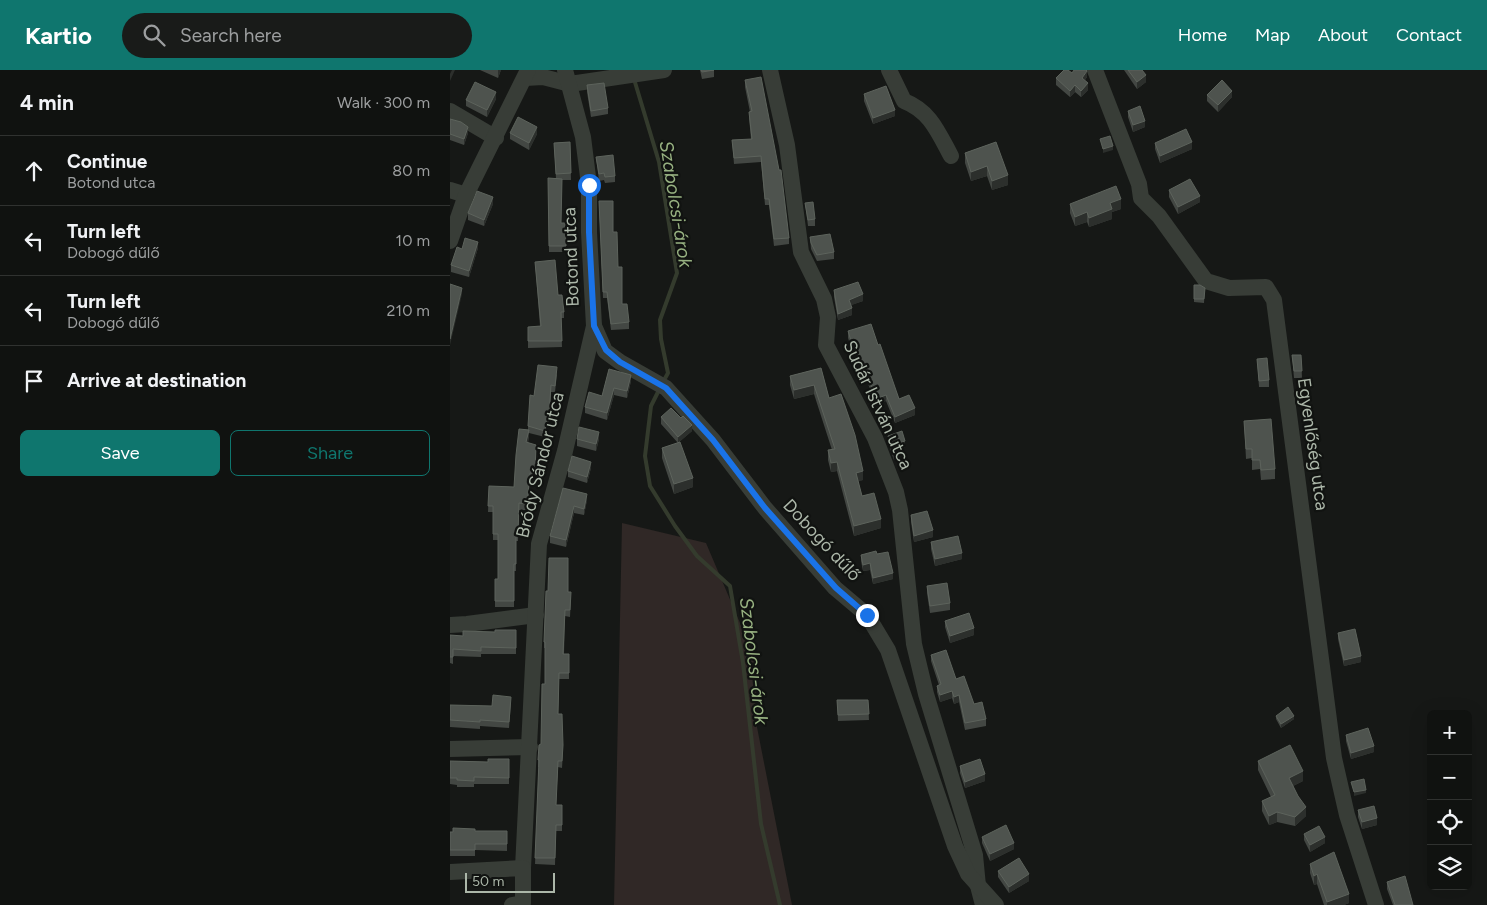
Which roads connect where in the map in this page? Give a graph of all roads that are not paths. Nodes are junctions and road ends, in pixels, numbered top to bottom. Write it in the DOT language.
graph roads {
  1 [pos="664,70"];
  2 [pos="770,70"];
  3 [pos="890,70"];
  4 [pos="1095,70"];
  5 [pos="527,74"];
  6 [pos="567,77"];
  7 [pos="450,112"];
  8 [pos="496,138"];
  9 [pos="950,156"];
  10 [pos="450,190"];
  11 [pos="466,195"];
  12 [pos="450,241"];
  13 [pos="594,326"];
  14 [pos="536,615"];
  15 [pos="450,625"];
  16 [pos="530,747"];
  17 [pos="450,750"];
  18 [pos="523,868"];
  19 [pos="450,872"];
  20 [pos="978,886"];
  21 [pos="519,904"];
  22 [pos="983,905"];
  23 [pos="996,905"];
  24 [pos="1376,905"];
  1 -- 6 [label="street"];
  2 -- 20 [label="street, Sudár István utca"];
  3 -- 9 [label="street"];
  4 -- 24 [label="street, Egyenlőség utca"];
  5 -- 6 [label="street"];
  5 -- 8 [label="street"];
  6 -- 13 [label="street, Botond utca"];
  7 -- 8 [label="street"];
  8 -- 11 [label="street"];
  10 -- 11 [label="street"];
  11 -- 12 [label="street"];
  13 -- 14 [label="street, Bródy Sándor utca"];
  13 -- 20 [label="street, Dobogó dűlő"];
  14 -- 15 [label="street"];
  14 -- 16 [label="street, Bródy Sándor utca"];
  16 -- 17 [label="street"];
  16 -- 18 [label="street, Bródy Sándor utca"];
  18 -- 19 [label="street"];
  18 -- 21 [label="street, Bródy Sándor utca"];
  20 -- 22 [label="street, Sudár István utca"];
  20 -- 23 [label="street, Dobogó dűlő"];
}
